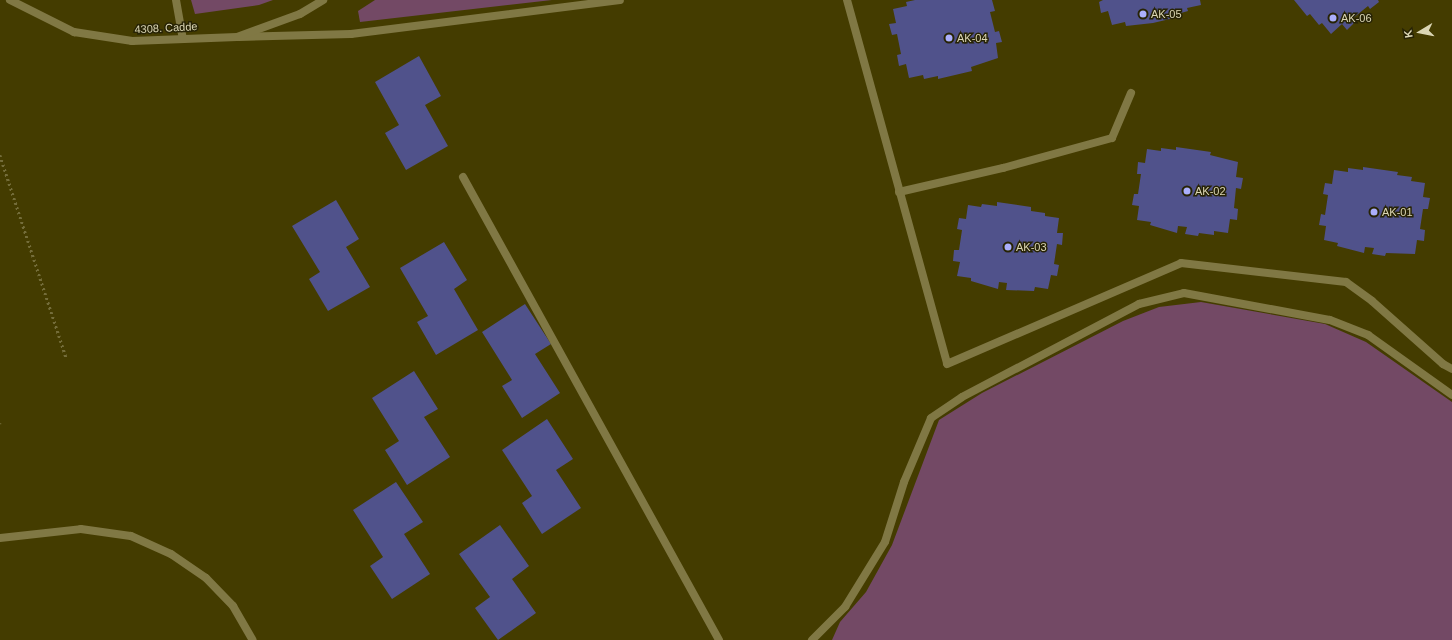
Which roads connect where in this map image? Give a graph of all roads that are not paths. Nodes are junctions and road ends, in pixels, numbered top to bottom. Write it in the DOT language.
graph roads {
  1 [pos="10,0"];
  2 [pos="176,0"];
  3 [pos="323,0"];
  4 [pos="620,0"];
  5 [pos="847,0"];
  6 [pos="237,37"];
  7 [pos="183,38"];
  8 [pos="1131,93"];
  9 [pos="463,177"];
  10 [pos="899,192"];
  11 [pos="1452,369"];
  12 [pos="1452,395"];
  13 [pos="0,538"];
  14 [pos="253,640"];
  15 [pos="719,640"];
  16 [pos="812,640"];
  1 -- 7 [label="street, 4308. Cadde"];
  2 -- 7 [label="street"];
  3 -- 6 [label="street, 4308. Cadde"];
  4 -- 6 [label="street"];
  5 -- 10 [label="street"];
  6 -- 7 [label="street, 4308. Cadde"];
  8 -- 10 [label="street"];
  9 -- 15 [label="street"];
  10 -- 11 [label="street"];
  12 -- 16 [label="street"];
  13 -- 14 [label="street"];
}
